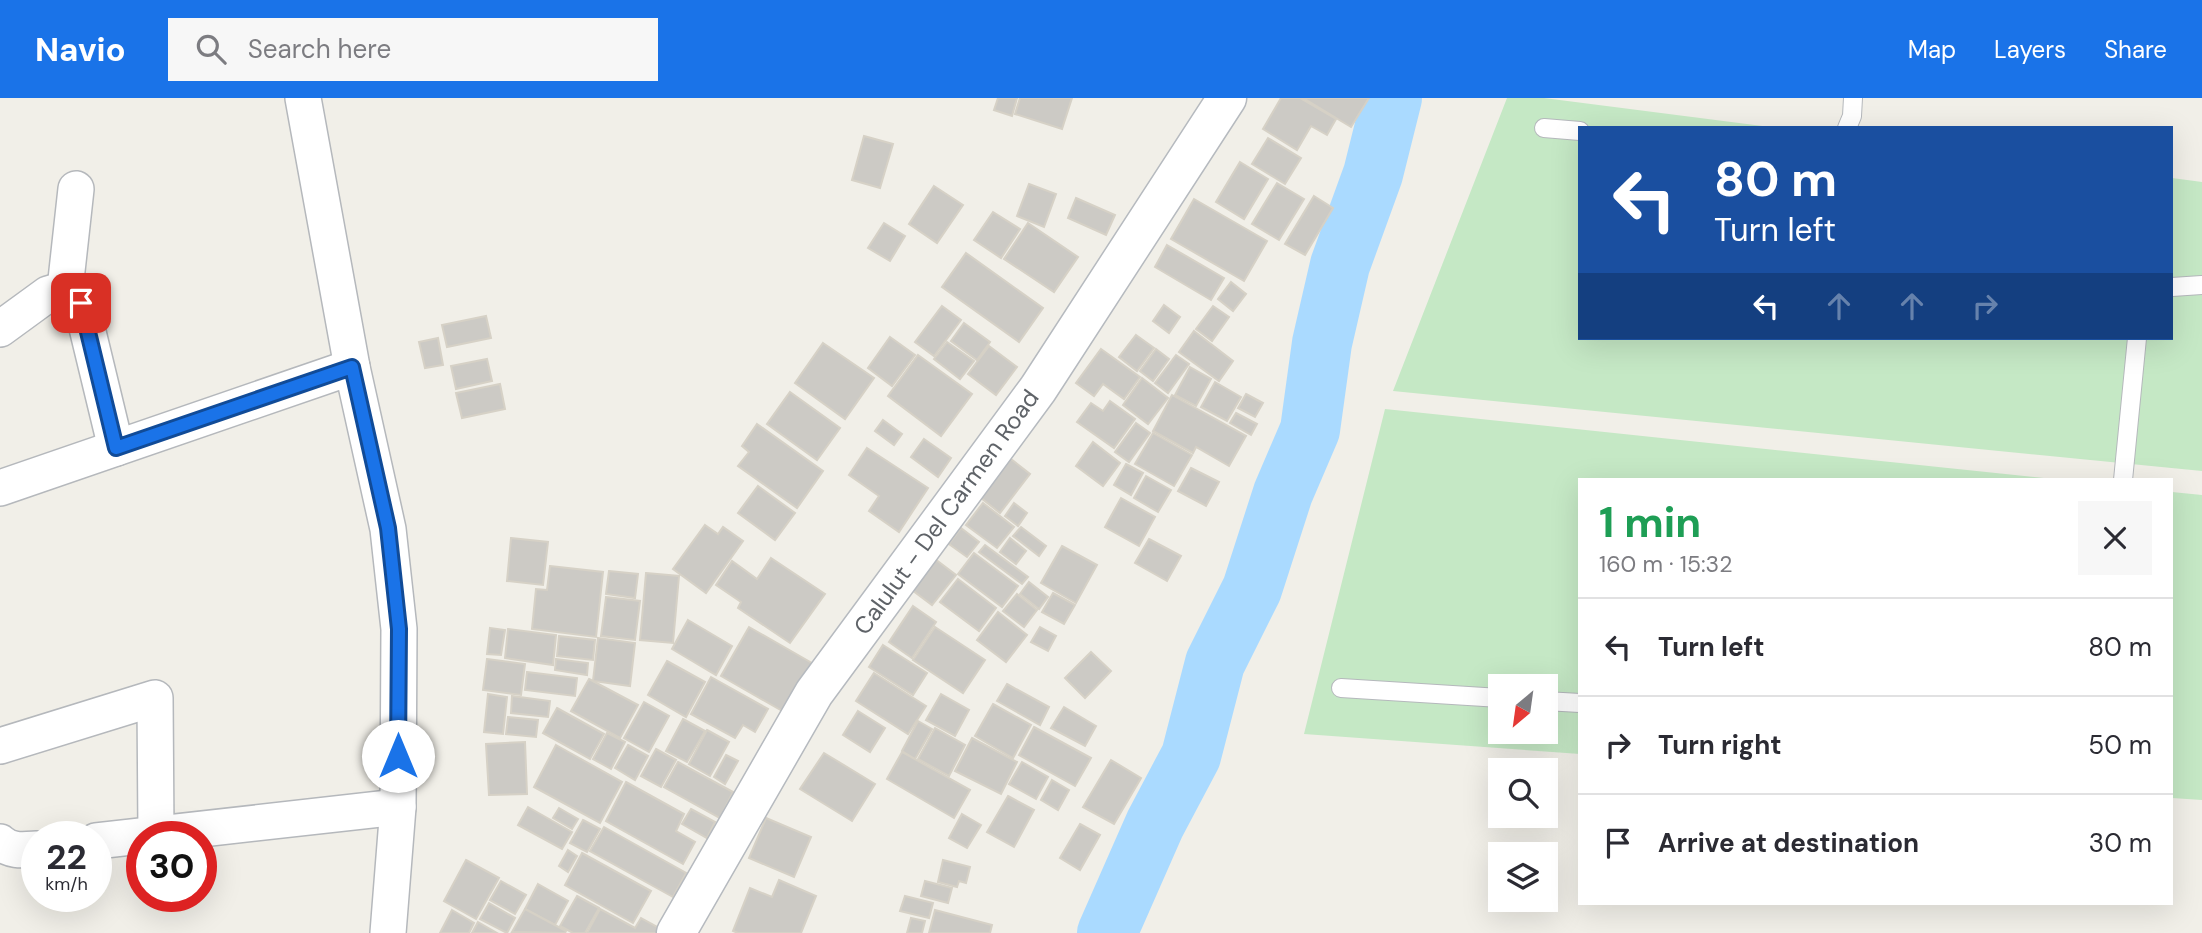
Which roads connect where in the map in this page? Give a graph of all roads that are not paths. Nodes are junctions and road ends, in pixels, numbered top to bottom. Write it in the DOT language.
graph roads {
  1 [pos="303,98"];
  2 [pos="1227,98"];
  3 [pos="1853,98"];
  4 [pos="1848,126"];
  5 [pos="1544,128"];
  6 [pos="1578,131"];
  7 [pos="76,189"];
  8 [pos="2202,285"];
  9 [pos="2173,287"];
  10 [pos="65,289"];
  11 [pos="0,329"];
  12 [pos="2137,340"];
  13 [pos="352,367"];
  14 [pos="116,448"];
  15 [pos="2123,478"];
  16 [pos="0,488"];
  17 [pos="1341,688"];
  18 [pos="1488,697"];
  19 [pos="1558,702"];
  20 [pos="1578,703"];
  21 [pos="0,746"];
  22 [pos="398,807"];
  23 [pos="156,821"];
  24 [pos="217,827"];
  25 [pos="0,842"];
  26 [pos="21,851"];
  27 [pos="388,933"];
  28 [pos="677,933"];
  1 -- 13 [label="street"];
  2 -- 28 [label="main road, Calulut - Del Carmen Road"];
  3 -- 4 [label="lane"];
  5 -- 6 [label="lane"];
  7 -- 10 [label="street"];
  8 -- 9 [label="lane"];
  10 -- 11 [label="street"];
  10 -- 14 [label="street"];
  12 -- 15 [label="lane"];
  13 -- 14 [label="street"];
  13 -- 22 [label="street"];
  14 -- 16 [label="street"];
  17 -- 18 [label="lane"];
  19 -- 20 [label="lane"];
  21 -- 23 [label="street"];
  22 -- 24 [label="street"];
  22 -- 27 [label="street"];
  25 -- 26 [label="street"];
}
